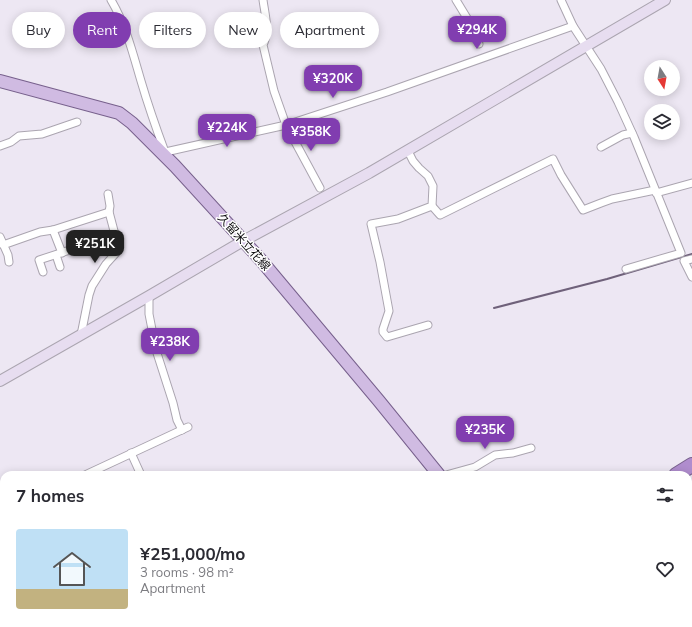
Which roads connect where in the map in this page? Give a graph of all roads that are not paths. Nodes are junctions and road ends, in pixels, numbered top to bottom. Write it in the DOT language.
graph roads {
  1 [pos="111,0"];
  2 [pos="262,0"];
  3 [pos="456,0"];
  4 [pos="561,0"];
  5 [pos="665,0"];
  6 [pos="573,26"];
  7 [pos="479,44"];
  8 [pos="586,46"];
  9 [pos="0,81"];
  10 [pos="76,122"];
  11 [pos="286,125"];
  12 [pos="632,133"];
  13 [pos="0,146"];
  14 [pos="601,147"];
  15 [pos="408,151"];
  16 [pos="163,152"];
  17 [pos="692,183"];
  18 [pos="320,188"];
  19 [pos="656,191"];
  20 [pos="108,194"];
  21 [pos="432,206"];
  22 [pos="109,212"];
  23 [pos="54,230"];
  24 [pos="116,236"];
  25 [pos="0,237"];
  26 [pos="244,241"];
  27 [pos="3,245"];
  28 [pos="59,254"];
  29 [pos="692,259"];
  30 [pos="9,262"];
  31 [pos="60,267"];
  32 [pos="626,268"];
  33 [pos="43,272"];
  34 [pos="692,277"];
  35 [pos="149,296"];
  36 [pos="428,325"];
  37 [pos="81,335"];
  38 [pos="0,381"];
  39 [pos="531,448"];
  40 [pos="132,453"];
  41 [pos="692,464"];
  42 [pos="94,471"];
  43 [pos="139,471"];
  44 [pos="436,471"];
  45 [pos="460,471"];
  46 [pos="682,471"];
  1 -- 16 [label="street"];
  2 -- 11 [label="street"];
  3 -- 7 [label="street"];
  4 -- 6 [label="street"];
  5 -- 8 [label="street"];
  6 -- 8 [label="street"];
  6 -- 11 [label="street"];
  8 -- 12 [label="street"];
  8 -- 15 [label="street"];
  9 -- 16 [label="main road, 久留米立花線"];
  10 -- 13 [label="street"];
  11 -- 16 [label="street"];
  11 -- 18 [label="street"];
  12 -- 14 [label="street"];
  12 -- 19 [label="street"];
  15 -- 21 [label="street"];
  15 -- 26 [label="street"];
  16 -- 26 [label="main road, 久留米立花線"];
  17 -- 19 [label="street"];
  19 -- 21 [label="street"];
  19 -- 32 [label="street"];
  20 -- 22 [label="street"];
  21 -- 36 [label="street"];
  22 -- 23 [label="street"];
  22 -- 24 [label="street"];
  23 -- 27 [label="street"];
  23 -- 28 [label="street"];
  24 -- 28 [label="street"];
  24 -- 37 [label="street"];
  25 -- 27 [label="street"];
  26 -- 35 [label="street"];
  26 -- 44 [label="main road, 久留米立花線"];
  27 -- 30 [label="street"];
  28 -- 31 [label="street"];
  28 -- 33 [label="street"];
  29 -- 34 [label="street"];
  35 -- 37 [label="street"];
  35 -- 40 [label="street"];
  37 -- 38 [label="street"];
  39 -- 45 [label="street"];
  40 -- 42 [label="street"];
  40 -- 43 [label="street"];
  41 -- 46 [label="highway"];
}
